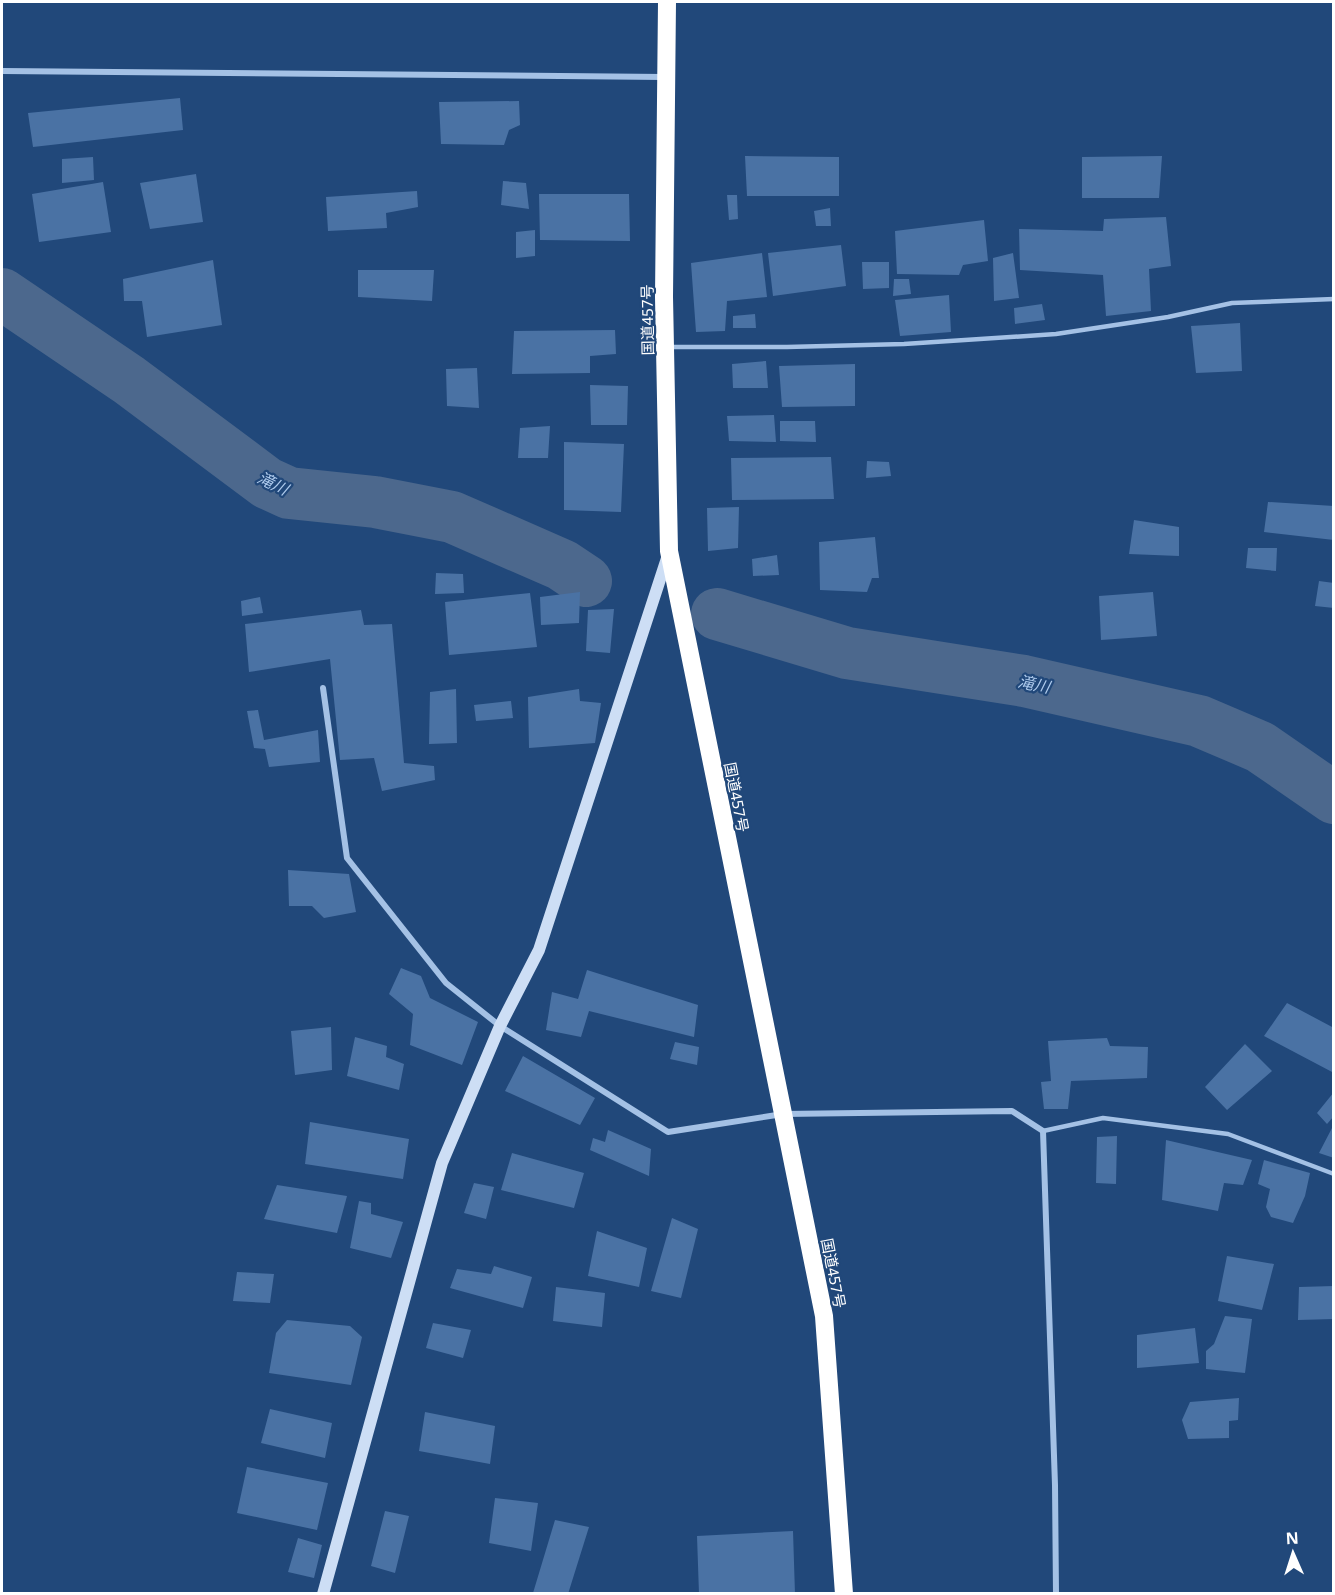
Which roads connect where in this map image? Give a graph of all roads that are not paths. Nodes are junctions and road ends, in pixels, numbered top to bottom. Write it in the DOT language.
graph roads {
  1 [pos="667,2"];
  2 [pos="2,71"];
  3 [pos="665,77"];
  4 [pos="1334,299"];
  5 [pos="665,346"];
  6 [pos="669,551"];
  7 [pos="323,688"];
  8 [pos="500,1026"];
  9 [pos="783,1114"];
  10 [pos="1042,1131"];
  11 [pos="1334,1174"];
  12 [pos="323,1593"];
  13 [pos="844,1593"];
  14 [pos="1056,1593"];
  1 -- 3 [label="highway, 国道457号"];
  2 -- 3 [label="street"];
  3 -- 5 [label="highway, 国道457号"];
  4 -- 5 [label="lane"];
  5 -- 6 [label="highway, 国道457号"];
  6 -- 8 [label="street"];
  6 -- 9 [label="highway, 国道457号"];
  7 -- 8 [label="street"];
  8 -- 9 [label="street"];
  8 -- 12 [label="street"];
  9 -- 10 [label="street"];
  9 -- 13 [label="highway, 国道457号"];
  10 -- 11 [label="lane"];
  10 -- 14 [label="street"];
}
